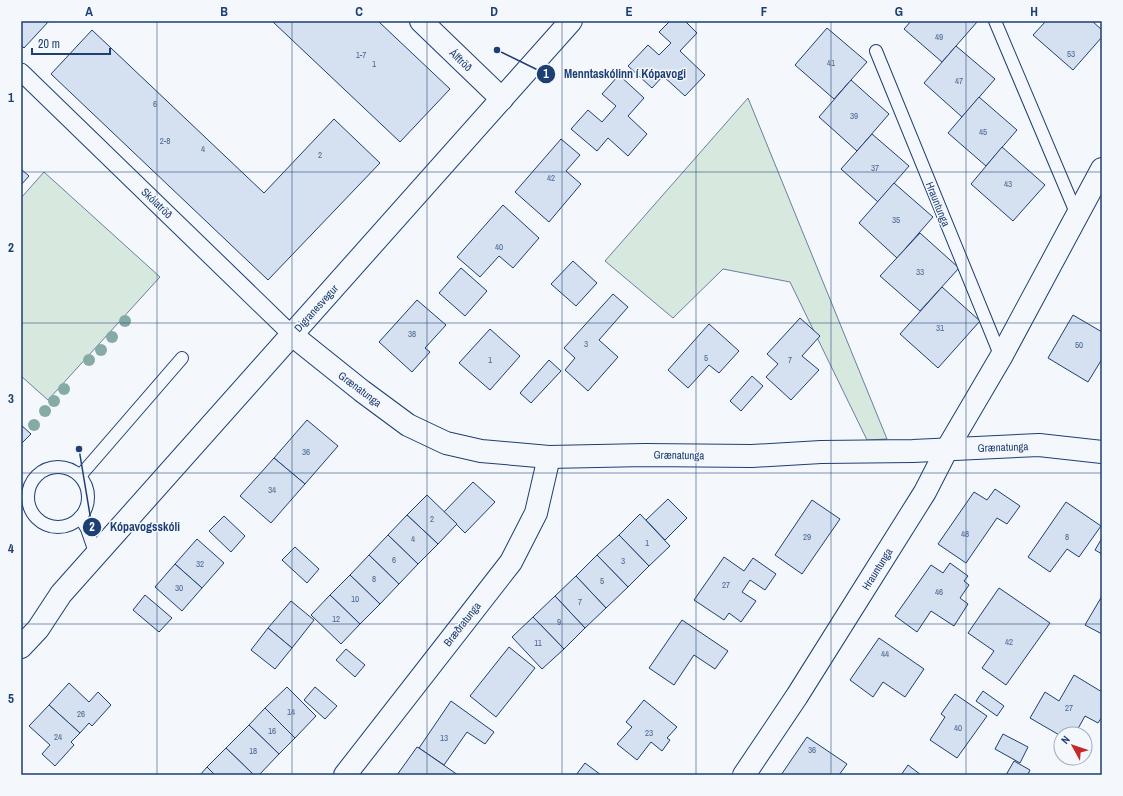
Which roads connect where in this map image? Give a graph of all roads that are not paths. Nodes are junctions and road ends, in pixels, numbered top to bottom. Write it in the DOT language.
graph roads {
  1 [pos="421,21"];
  2 [pos="571,21"];
  3 [pos="995,21"];
  4 [pos="876,51"];
  5 [pos="21,72"];
  6 [pos="502,99"];
  7 [pos="1102,169"];
  8 [pos="1077,215"];
  9 [pos="292,335"];
  10 [pos="1001,357"];
  11 [pos="182,358"];
  12 [pos="947,450"];
  13 [pos="1102,452"];
  14 [pos="549,457"];
  15 [pos="80,476"];
  16 [pos="80,516"];
  17 [pos="96,555"];
  18 [pos="61,594"];
  19 [pos="21,626"];
  20 [pos="21,647"];
  21 [pos="345,775"];
  22 [pos="744,775"];
  1 -- 6 [label="street, Álftröð"];
  2 -- 6 [label="street, Digranesvegur"];
  3 -- 8 [label="lane"];
  4 -- 10 [label="lane, Hrauntunga"];
  5 -- 9 [label="street, Skólatröð"];
  6 -- 9 [label="street, Digranesvegur"];
  7 -- 8 [label="street, Hrauntunga"];
  8 -- 10 [label="street, Hrauntunga"];
  9 -- 14 [label="street, Grænatunga"];
  9 -- 17 [label="street, Digranesvegur"];
  10 -- 12 [label="street, Hrauntunga"];
  11 -- 15 [label="lane"];
  12 -- 13 [label="street, Grænatunga"];
  12 -- 14 [label="street, Grænatunga"];
  12 -- 22 [label="street, Hrauntunga"];
  14 -- 21 [label="street, Bræðratunga"];
  15 -- 16 [label="lane"];
  15 -- 16 [label="lane"];
  16 -- 17 [label="lane"];
  17 -- 18 [label="street, Digranesvegur"];
  18 -- 19 [label="street, Digranesvegur"];
  18 -- 20 [label="street, Digranesvegur"];
}
